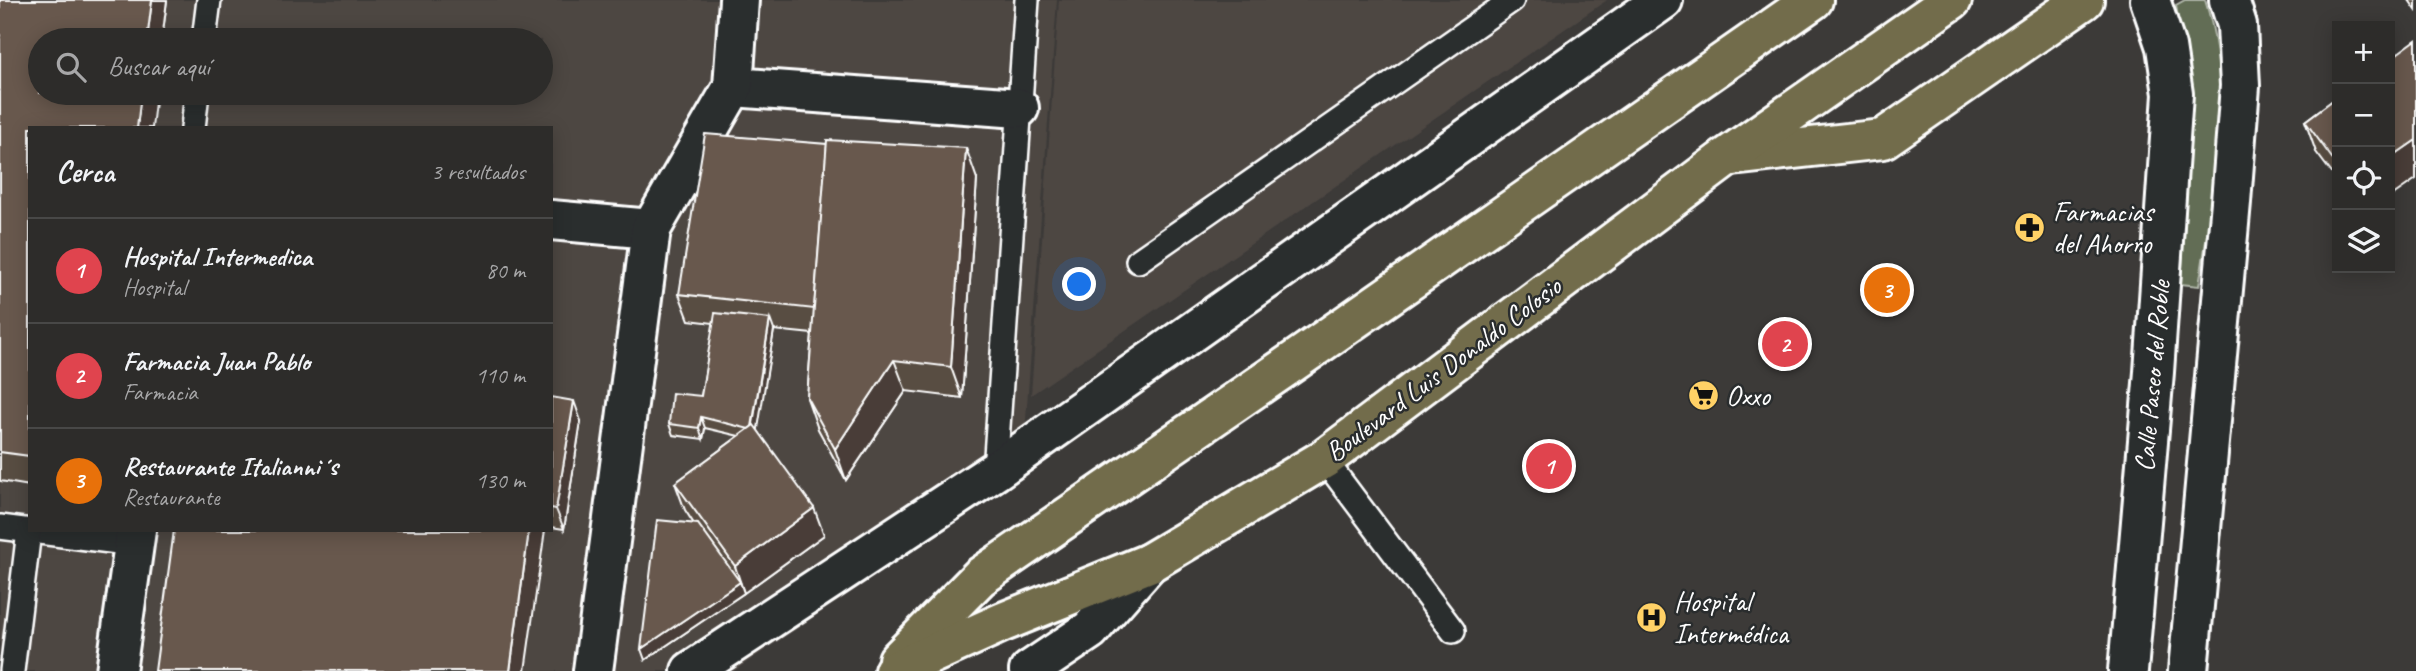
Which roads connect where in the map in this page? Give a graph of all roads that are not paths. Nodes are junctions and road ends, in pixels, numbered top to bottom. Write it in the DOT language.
graph roads {
  1 [pos="209,0"];
  2 [pos="739,0"];
  3 [pos="1027,0"];
  4 [pos="1512,0"];
  5 [pos="1663,0"];
  6 [pos="1812,0"];
  7 [pos="1952,0"];
  8 [pos="2084,0"];
  9 [pos="2150,0"];
  10 [pos="2229,0"];
  11 [pos="2250,0"];
  12 [pos="206,28"];
  13 [pos="2240,86"];
  14 [pos="733,87"];
  15 [pos="195,105"];
  16 [pos="1019,108"];
  17 [pos="192,126"];
  18 [pos="1727,156"];
  19 [pos="553,220"];
  20 [pos="651,229"];
  21 [pos="1138,261"];
  22 [pos="1324,459"];
  23 [pos="995,471"];
  24 [pos="0,527"];
  25 [pos="28,531"];
  26 [pos="29,532"];
  27 [pos="47,532"];
  28 [pos="135,537"];
  29 [pos="1149,563"];
  30 [pos="1454,631"];
  31 [pos="12,671"];
  32 [pos="116,671"];
  33 [pos="593,671"];
  34 [pos="691,671"];
  35 [pos="887,671"];
  36 [pos="894,671"];
  37 [pos="1030,671"];
  38 [pos="2128,671"];
  39 [pos="2188,671"];
  1 -- 12 [label="lane"];
  2 -- 14 [label="street"];
  3 -- 16 [label="lane"];
  4 -- 21 [label="lane"];
  5 -- 23 [label="street"];
  6 -- 35 [label="main road"];
  7 -- 18 [label="main road, Boulevard Luis Donaldo Colosio"];
  8 -- 18 [label="main road"];
  9 -- 38 [label="street, Calle Paseo del Roble"];
  10 -- 13 [label="street"];
  11 -- 13 [label="street"];
  13 -- 39 [label="street"];
  14 -- 16 [label="street"];
  14 -- 20 [label="street"];
  15 -- 17 [label="lane"];
  16 -- 23 [label="lane"];
  18 -- 22 [label="main road, Boulevard Luis Donaldo Colosio"];
  19 -- 20 [label="street"];
  20 -- 33 [label="street"];
  22 -- 29 [label="main road, Boulevard Luis Donaldo Colosio"];
  22 -- 30 [label="lane"];
  23 -- 34 [label="street"];
  24 -- 25 [label="lane"];
  26 -- 31 [label="lane"];
  27 -- 28 [label="lane"];
  28 -- 32 [label="street"];
  29 -- 36 [label="main road, Boulevard Luis Donaldo Colosio"];
  29 -- 37 [label="street"];
}
